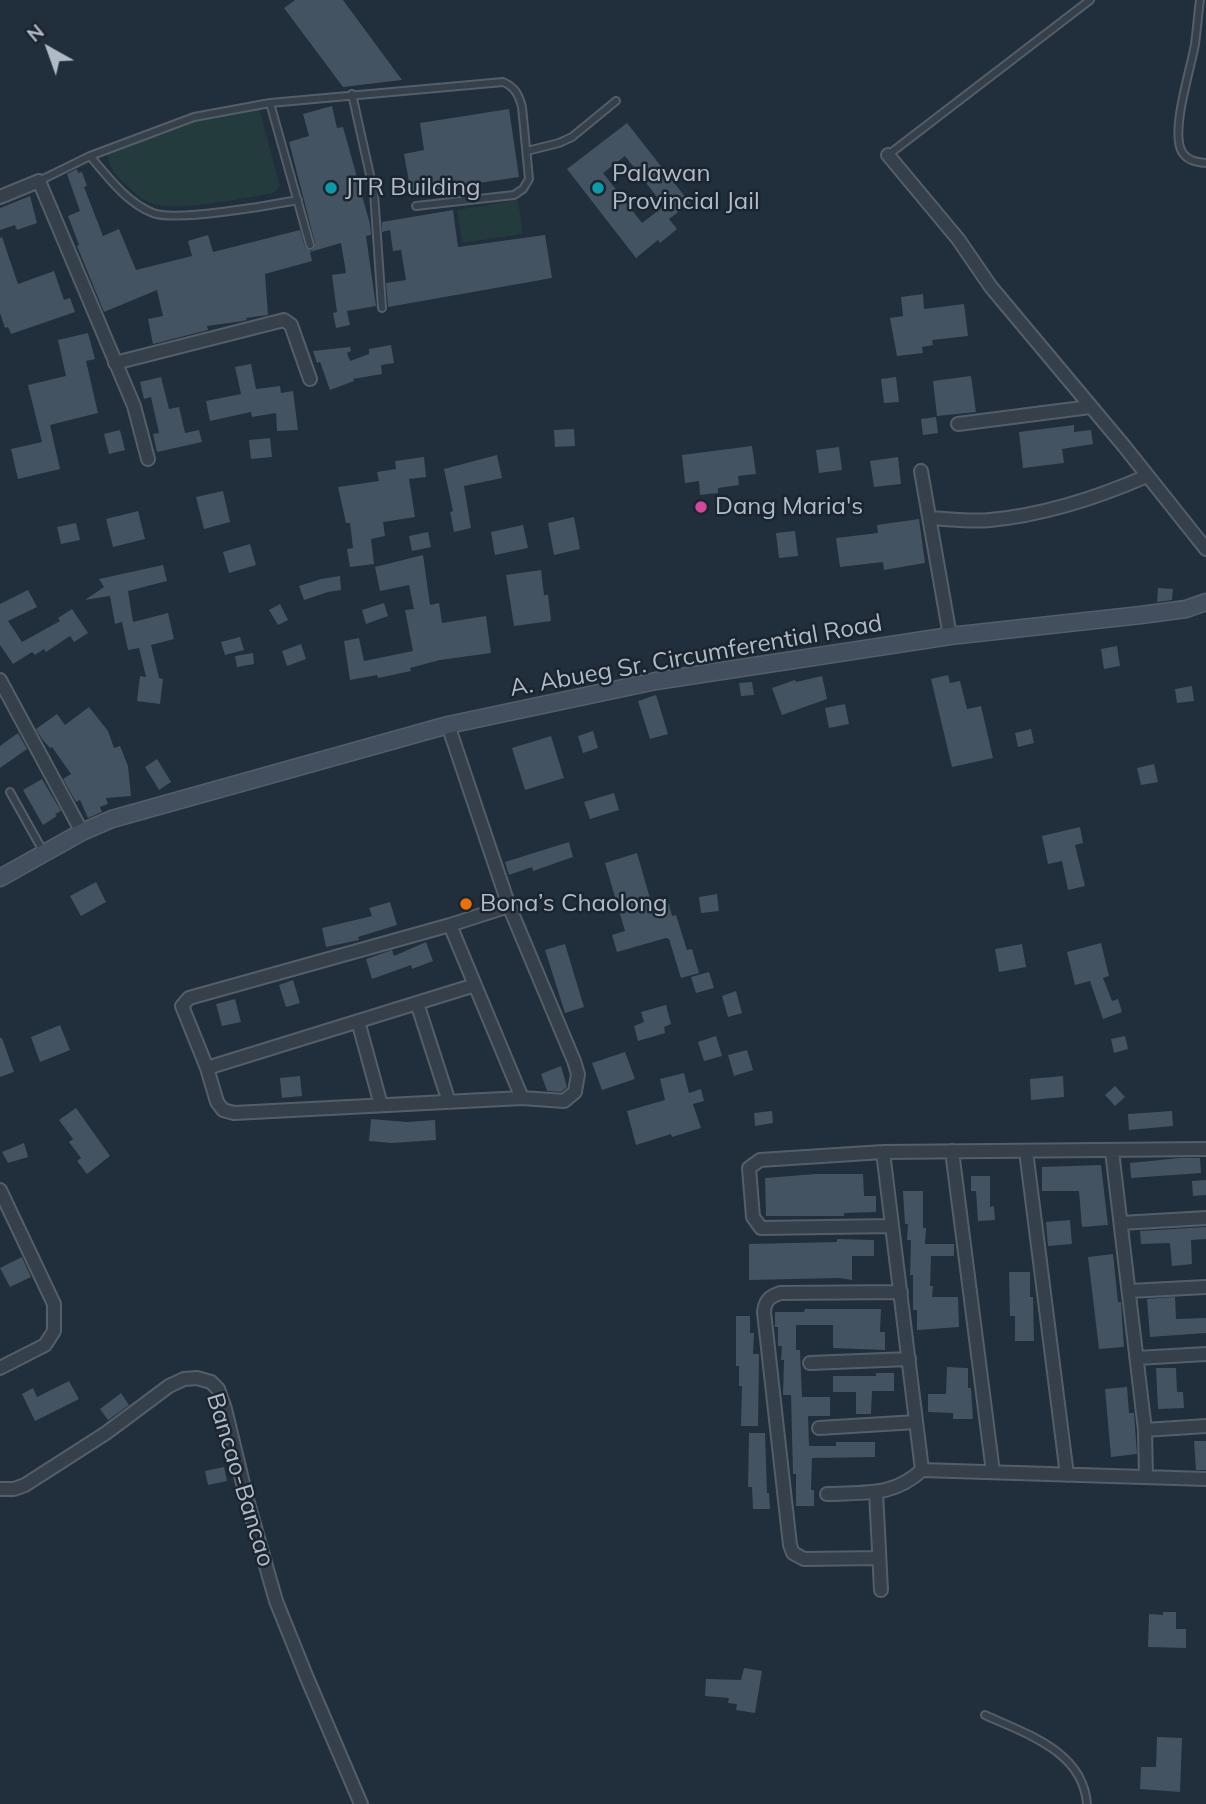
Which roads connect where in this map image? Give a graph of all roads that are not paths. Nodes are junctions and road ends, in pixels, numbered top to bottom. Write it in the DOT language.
graph roads {
  1 [pos="1090,0"];
  2 [pos="1200,0"];
  3 [pos="352,94"];
  4 [pos="616,101"];
  5 [pos="270,103"];
  6 [pos="527,151"];
  7 [pos="888,155"];
  8 [pos="90,156"];
  9 [pos="1206,163"];
  10 [pos="39,181"];
  11 [pos="0,197"];
  12 [pos="298,200"];
  13 [pos="416,206"];
  14 [pos="310,246"];
  15 [pos="382,308"];
  16 [pos="115,363"];
  17 [pos="310,379"];
  18 [pos="1090,407"];
  19 [pos="958,424"];
  20 [pos="148,459"];
  21 [pos="921,471"];
  22 [pos="1147,476"];
  23 [pos="930,518"];
  24 [pos="1206,549"];
  25 [pos="1206,602"];
  26 [pos="950,636"];
  27 [pos="0,680"];
  28 [pos="448,725"];
  29 [pos="10,792"];
  30 [pos="82,832"];
  31 [pos="44,852"];
  32 [pos="0,878"];
  33 [pos="509,906"];
  34 [pos="450,925"];
  35 [pos="475,985"];
  36 [pos="417,1003"];
  37 [pos="358,1021"];
  38 [pos="207,1068"];
  39 [pos="522,1098"];
  40 [pos="449,1101"];
  41 [pos="381,1105"];
  42 [pos="1206,1149"];
  43 [pos="952,1151"];
  44 [pos="1026,1151"];
  45 [pos="1112,1151"];
  46 [pos="883,1152"];
  47 [pos="0,1189"];
  48 [pos="1206,1218"];
  49 [pos="1121,1223"];
  50 [pos="891,1226"];
  51 [pos="1206,1287"];
  52 [pos="1129,1291"];
  53 [pos="901,1292"];
  54 [pos="1206,1354"];
  55 [pos="1137,1357"];
  56 [pos="909,1359"];
  57 [pos="810,1363"];
  58 [pos="0,1368"];
  59 [pos="916,1422"];
  60 [pos="1206,1426"];
  61 [pos="819,1428"];
  62 [pos="1145,1430"];
  63 [pos="922,1470"];
  64 [pos="993,1472"];
  65 [pos="1067,1475"];
  66 [pos="1146,1477"];
  67 [pos="1206,1479"];
  68 [pos="0,1489"];
  69 [pos="876,1492"];
  70 [pos="827,1494"];
  71 [pos="879,1558"];
  72 [pos="881,1590"];
  73 [pos="985,1715"];
  74 [pos="362,1804"];
  75 [pos="1087,1804"];
  1 -- 7 [label="lane"];
  2 -- 9 [label="lane"];
  3 -- 5 [label="lane"];
  3 -- 6 [label="lane"];
  3 -- 15 [label="lane"];
  4 -- 6 [label="lane"];
  5 -- 8 [label="lane"];
  5 -- 12 [label="lane"];
  6 -- 13 [label="lane"];
  7 -- 18 [label="street"];
  8 -- 10 [label="lane"];
  8 -- 12 [label="lane"];
  10 -- 11 [label="street"];
  10 -- 16 [label="street"];
  12 -- 14 [label="lane"];
  16 -- 17 [label="street"];
  16 -- 20 [label="street"];
  18 -- 19 [label="street"];
  18 -- 22 [label="street"];
  21 -- 23 [label="street"];
  22 -- 23 [label="street"];
  22 -- 24 [label="street"];
  23 -- 26 [label="street"];
  25 -- 26 [label="street, A. Abueg Sr. Circumferential Road"];
  26 -- 28 [label="street, A. Abueg Sr. Circumferential Road"];
  27 -- 30 [label="street"];
  28 -- 30 [label="street, A. Abueg Sr. Circumferential Road"];
  28 -- 33 [label="street"];
  29 -- 31 [label="lane"];
  30 -- 31 [label="street, A. Abueg Sr. Circumferential Road"];
  31 -- 32 [label="street, A. Abueg Sr. Circumferential Road"];
  33 -- 34 [label="street"];
  33 -- 39 [label="street"];
  34 -- 35 [label="street"];
  34 -- 38 [label="street"];
  35 -- 36 [label="street"];
  35 -- 39 [label="street"];
  36 -- 37 [label="street"];
  36 -- 40 [label="street"];
  37 -- 38 [label="street"];
  37 -- 41 [label="street"];
  38 -- 41 [label="street"];
  39 -- 40 [label="street"];
  40 -- 41 [label="street"];
  42 -- 45 [label="street"];
  43 -- 44 [label="street"];
  43 -- 46 [label="street"];
  43 -- 64 [label="street"];
  44 -- 45 [label="street"];
  44 -- 65 [label="street"];
  45 -- 49 [label="street"];
  46 -- 50 [label="street"];
  46 -- 50 [label="street"];
  47 -- 58 [label="street"];
  48 -- 49 [label="street"];
  49 -- 52 [label="street"];
  50 -- 53 [label="street"];
  51 -- 52 [label="street"];
  52 -- 55 [label="street"];
  53 -- 56 [label="street"];
  53 -- 71 [label="street"];
  54 -- 55 [label="street"];
  55 -- 62 [label="street"];
  56 -- 57 [label="street"];
  56 -- 59 [label="street"];
  59 -- 61 [label="street"];
  59 -- 63 [label="street"];
  60 -- 62 [label="street"];
  62 -- 66 [label="street"];
  63 -- 64 [label="street"];
  63 -- 69 [label="street"];
  64 -- 65 [label="street"];
  65 -- 66 [label="street"];
  66 -- 67 [label="street"];
  68 -- 74 [label="street, Bancao-Bancao"];
  69 -- 70 [label="street"];
  69 -- 71 [label="street"];
  71 -- 72 [label="street"];
  73 -- 75 [label="lane"];
}
